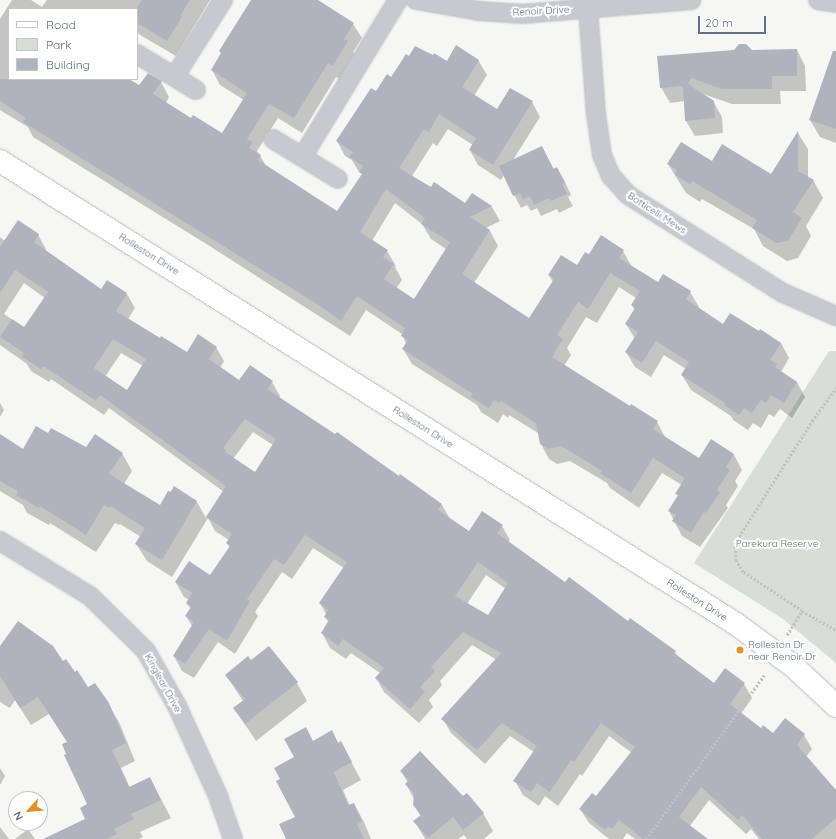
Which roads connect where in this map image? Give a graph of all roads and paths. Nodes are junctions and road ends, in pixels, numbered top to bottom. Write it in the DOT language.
graph roads {
  1 [pos="223,0"];
  2 [pos="398,0"];
  3 [pos="416,0"];
  4 [pos="691,0"];
  5 [pos="588,8"];
  6 [pos="138,55"];
  7 [pos="175,76"];
  8 [pos="196,90"];
  9 [pos="273,139"];
  10 [pos="303,156"];
  11 [pos="0,161"];
  12 [pos="338,179"];
  13 [pos="836,316"];
  14 [pos="836,388"];
  15 [pos="0,541"];
  16 [pos="802,611"];
  17 [pos="836,630"];
  18 [pos="777,653"];
  19 [pos="836,706"];
  20 [pos="233,839"];
  21 [pos="646,839"];
  1 -- 7 [label="street"];
  2 -- 10 [label="street"];
  3 -- 5 [label="street, Renoir Drive"];
  4 -- 5 [label="street, Renoir Drive"];
  5 -- 13 [label="street, Botticelli Mews"];
  6 -- 7 [label="street"];
  7 -- 8 [label="street"];
  9 -- 10 [label="street"];
  10 -- 12 [label="street"];
  11 -- 18 [label="main road, Rolleston Drive"];
  14 -- 16 [label="path"];
  15 -- 20 [label="street, Kinglear Drive"];
  16 -- 17 [label="path"];
  16 -- 18 [label="path"];
  18 -- 19 [label="main road, Rolleston Drive"];
  18 -- 21 [label="path"];
}
